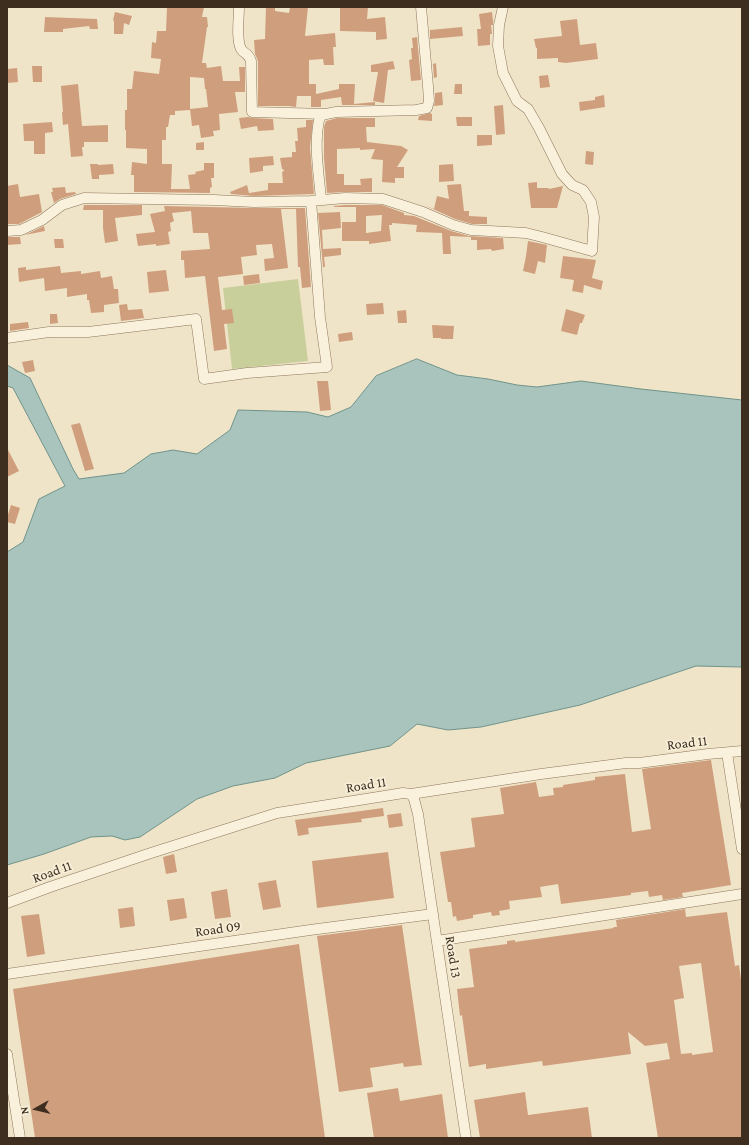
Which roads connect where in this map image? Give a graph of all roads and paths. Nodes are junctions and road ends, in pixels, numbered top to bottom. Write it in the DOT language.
graph roads {
  1 [pos="239,7"];
  2 [pos="421,7"];
  3 [pos="503,7"];
  4 [pos="326,114"];
  5 [pos="316,200"];
  6 [pos="7,231"];
  7 [pos="7,338"];
  8 [pos="742,751"];
  9 [pos="727,753"];
  10 [pos="411,794"];
  11 [pos="742,849"];
  12 [pos="742,894"];
  13 [pos="7,903"];
  14 [pos="433,914"];
  15 [pos="437,941"];
  16 [pos="7,974"];
  17 [pos="7,1054"];
  18 [pos="20,1138"];
  19 [pos="466,1138"];
  1 -- 4 [label="street"];
  2 -- 4 [label="street"];
  3 -- 5 [label="street"];
  4 -- 5 [label="street"];
  5 -- 6 [label="street"];
  5 -- 7 [label="street"];
  8 -- 9 [label="street, Road 11"];
  9 -- 10 [label="street, Road 11"];
  9 -- 11 [label="street"];
  10 -- 13 [label="street, Road 11"];
  10 -- 14 [label="street, Road 13"];
  12 -- 15 [label="street"];
  14 -- 15 [label="street, Road 13"];
  14 -- 16 [label="street, Road 09"];
  15 -- 19 [label="street, Road 13"];
  17 -- 18 [label="street"];
}
